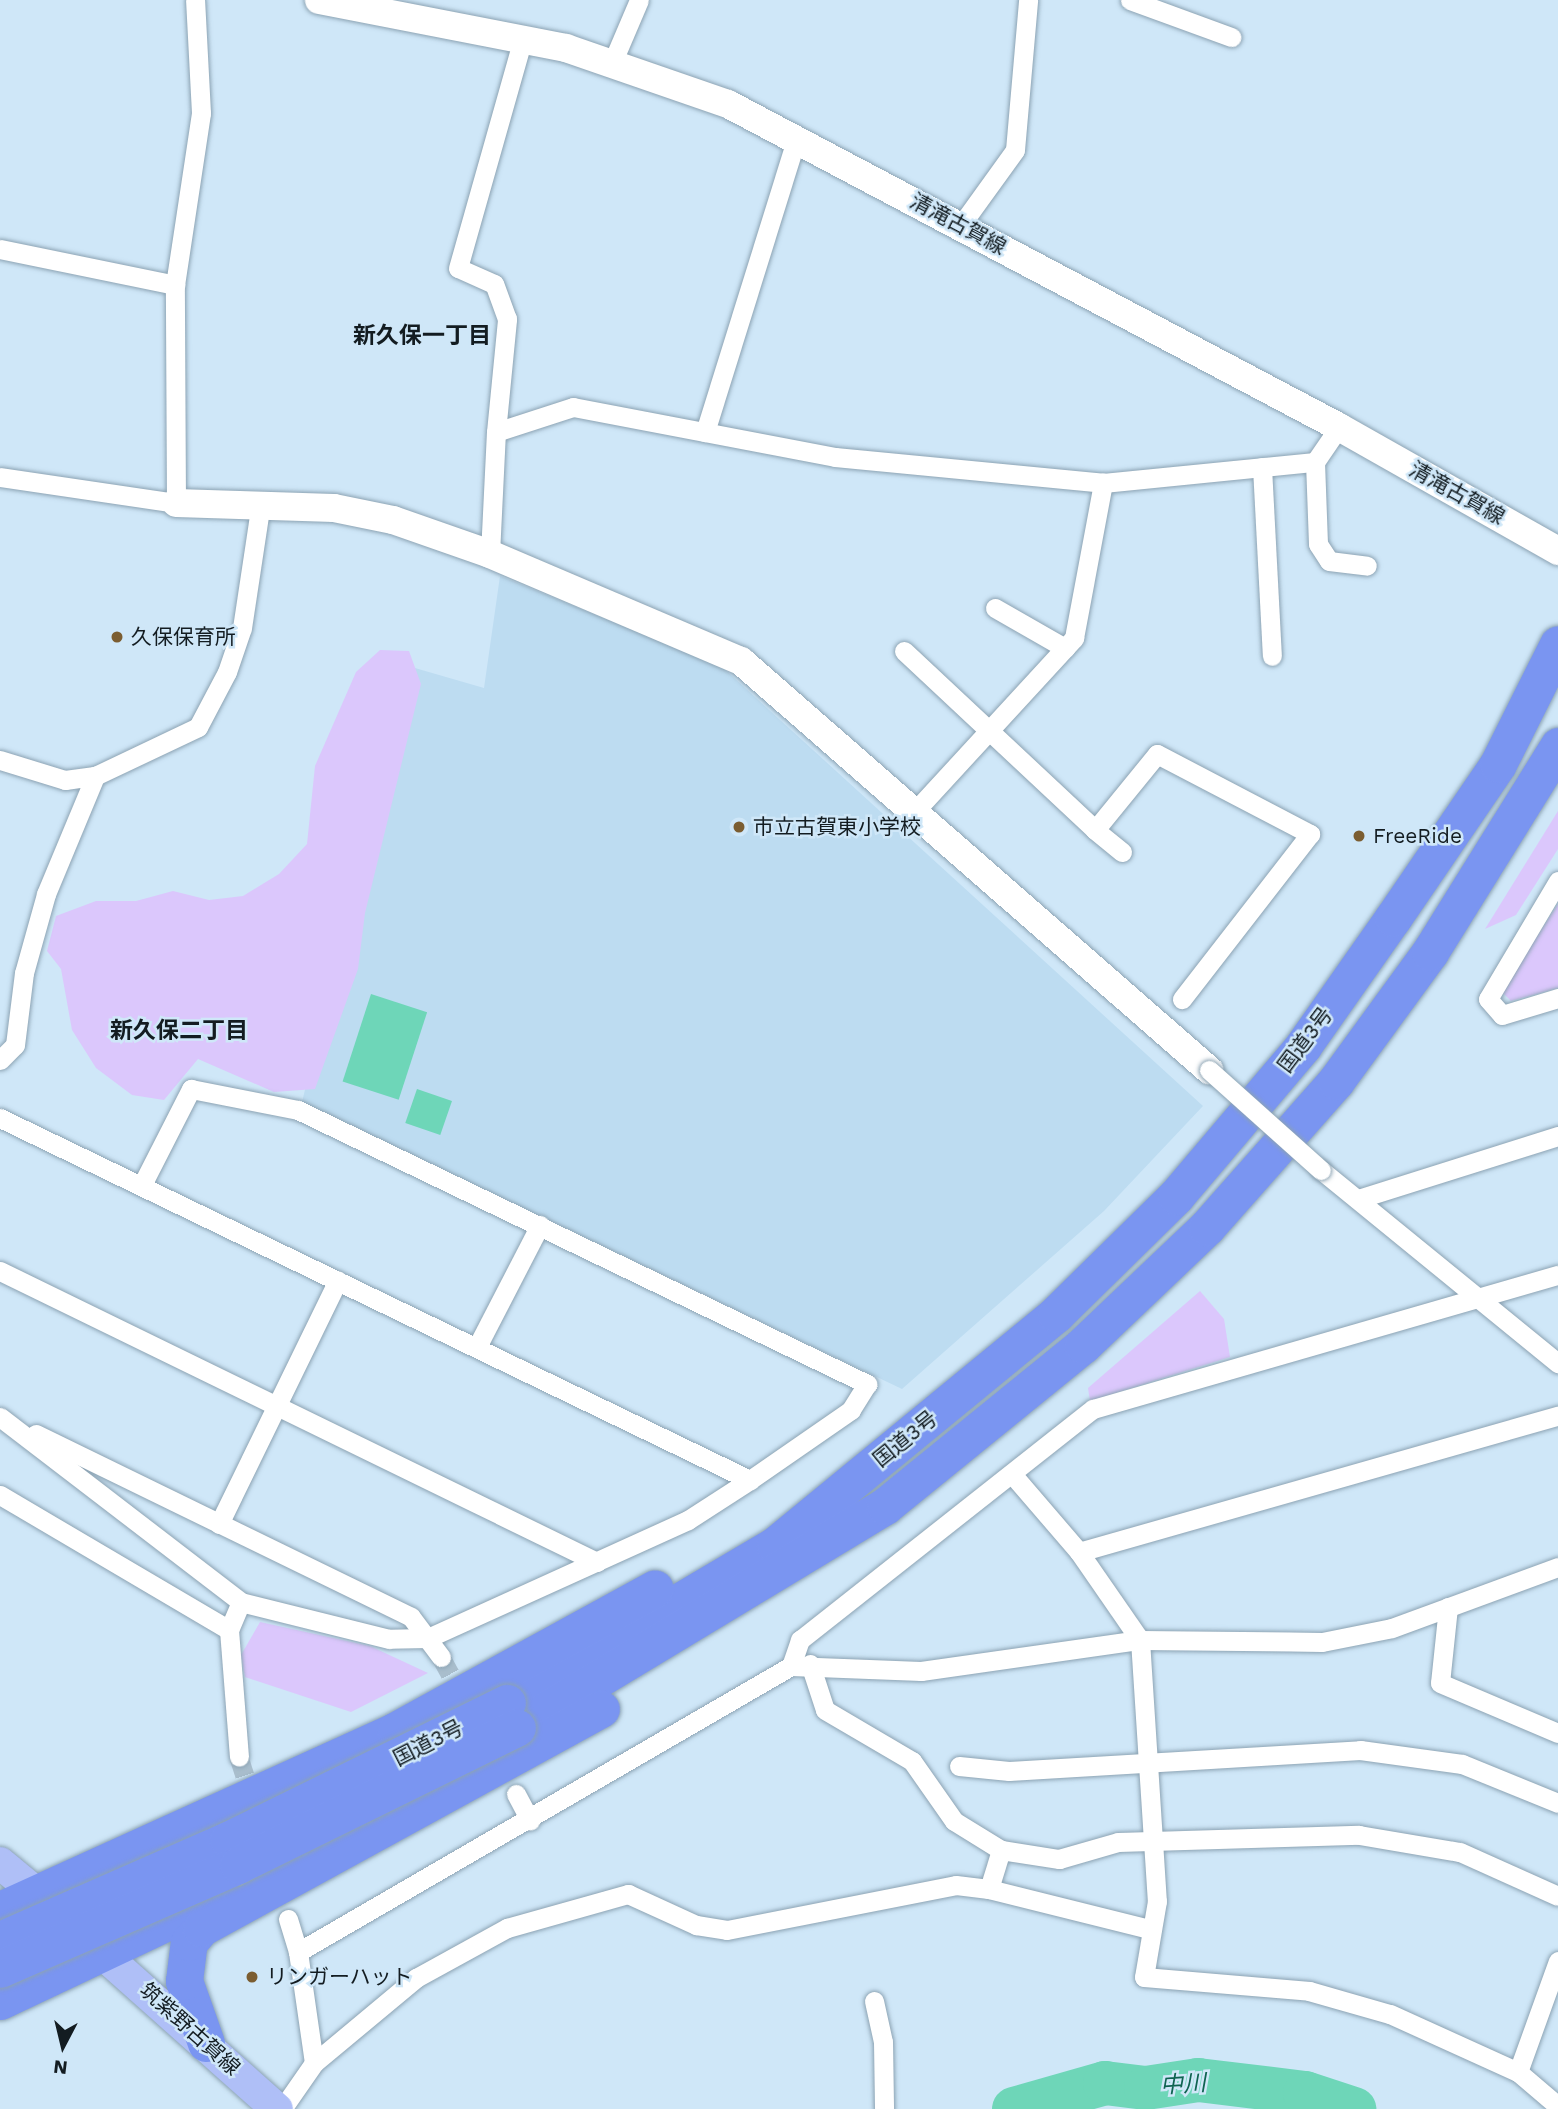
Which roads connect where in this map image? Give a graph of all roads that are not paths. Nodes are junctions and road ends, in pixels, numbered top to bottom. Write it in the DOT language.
graph roads {
  1 [pos="195,0"];
  2 [pos="318,0"];
  3 [pos="639,0"];
  4 [pos="1028,0"];
  5 [pos="1130,0"];
  6 [pos="1231,37"];
  7 [pos="523,38"];
  8 [pos="613,61"];
  9 [pos="797,136"];
  10 [pos="961,225"];
  11 [pos="0,249"];
  12 [pos="175,285"];
  13 [pos="1339,427"];
  14 [pos="496,432"];
  15 [pos="705,432"];
  16 [pos="1315,462"];
  17 [pos="1262,467"];
  18 [pos="0,477"];
  19 [pos="1103,483"];
  20 [pos="176,503"];
  21 [pos="261,503"];
  22 [pos="1558,551"];
  23 [pos="490,554"];
  24 [pos="1367,566"];
  25 [pos="995,608"];
  26 [pos="1558,644"];
  27 [pos="1065,648"];
  28 [pos="904,651"];
  29 [pos="1272,656"];
  30 [pos="988,730"];
  31 [pos="1558,746"];
  32 [pos="0,760"];
  33 [pos="96,776"];
  34 [pos="916,810"];
  35 [pos="1095,830"];
  36 [pos="1122,852"];
  37 [pos="1558,881"];
  38 [pos="1558,998"];
  39 [pos="1182,999"];
  40 [pos="0,1060"];
  41 [pos="1209,1070"];
  42 [pos="0,1118"];
  43 [pos="1558,1136"];
  44 [pos="142,1185"];
  45 [pos="1358,1199"];
  46 [pos="540,1225"];
  47 [pos="0,1270"];
  48 [pos="1558,1275"];
  49 [pos="338,1280"];
  50 [pos="1478,1298"];
  51 [pos="478,1345"];
  52 [pos="1558,1363"];
  53 [pos="279,1404"];
  54 [pos="0,1416"];
  55 [pos="1558,1416"];
  56 [pos="864,1472"];
  57 [pos="1012,1474"];
  58 [pos="750,1480"];
  59 [pos="0,1495"];
  60 [pos="885,1506"];
  61 [pos="219,1524"];
  62 [pos="1079,1552"];
  63 [pos="597,1562"];
  64 [pos="1558,1567"];
  65 [pos="241,1602"];
  66 [pos="1448,1607"];
  67 [pos="229,1630"];
  68 [pos="428,1638"];
  69 [pos="1140,1640"];
  70 [pos="441,1657"];
  71 [pos="801,1665"];
  72 [pos="512,1715"];
  73 [pos="1558,1732"];
  74 [pos="239,1757"];
  75 [pos="1145,1760"];
  76 [pos="959,1766"];
  77 [pos="468,1783"];
  78 [pos="516,1794"];
  79 [pos="1558,1803"];
  80 [pos="530,1820"];
  81 [pos="1155,1844"];
  82 [pos="1001,1850"];
  83 [pos="0,1863"];
  84 [pos="989,1889"];
  85 [pos="1558,1896"];
  86 [pos="13,1901"];
  87 [pos="288,1919"];
  88 [pos="1150,1929"];
  89 [pos="0,1940"];
  90 [pos="100,1952"];
  91 [pos="298,1952"];
  92 [pos="1558,1961"];
  93 [pos="0,1969"];
  94 [pos="0,2001"];
  95 [pos="874,2001"];
  96 [pos="206,2043"];
  97 [pos="314,2063"];
  98 [pos="1518,2072"];
  99 [pos="1558,2106"];
  100 [pos="277,2109"];
  101 [pos="282,2109"];
  102 [pos="884,2109"];
  1 -- 12 [label="street"];
  2 -- 7 [label="main road, 清滝古賀線"];
  3 -- 8 [label="street"];
  4 -- 10 [label="street"];
  5 -- 6 [label="street"];
  7 -- 8 [label="main road, 清滝古賀線"];
  7 -- 14 [label="street"];
  8 -- 9 [label="main road, 清滝古賀線"];
  9 -- 10 [label="main road, 清滝古賀線"];
  9 -- 15 [label="street"];
  10 -- 13 [label="main road, 清滝古賀線"];
  11 -- 12 [label="street"];
  12 -- 20 [label="street"];
  13 -- 16 [label="street"];
  13 -- 22 [label="main road, 清滝古賀線"];
  14 -- 15 [label="street"];
  14 -- 23 [label="street"];
  15 -- 19 [label="street"];
  16 -- 17 [label="street"];
  16 -- 24 [label="street"];
  17 -- 19 [label="street"];
  17 -- 29 [label="street"];
  18 -- 20 [label="street"];
  19 -- 27 [label="street"];
  20 -- 21 [label="main road"];
  21 -- 23 [label="main road"];
  21 -- 33 [label="street"];
  23 -- 34 [label="main road"];
  25 -- 27 [label="street"];
  26 -- 56 [label="highway, 国道3号"];
  27 -- 30 [label="street"];
  28 -- 30 [label="street"];
  30 -- 34 [label="street"];
  30 -- 35 [label="street"];
  31 -- 60 [label="highway, 国道3号"];
  32 -- 33 [label="street"];
  33 -- 40 [label="street"];
  34 -- 41 [label="main road"];
  35 -- 36 [label="street"];
  35 -- 39 [label="street"];
  37 -- 38 [label="street"];
  41 -- 45 [label="street, bridge"];
  42 -- 44 [label="street"];
  43 -- 45 [label="street"];
  44 -- 46 [label="street"];
  44 -- 49 [label="street"];
  45 -- 50 [label="street"];
  46 -- 51 [label="street"];
  46 -- 58 [label="street"];
  47 -- 53 [label="street"];
  48 -- 50 [label="street"];
  49 -- 51 [label="street"];
  49 -- 53 [label="street"];
  50 -- 52 [label="street"];
  50 -- 57 [label="street"];
  51 -- 58 [label="street"];
  53 -- 61 [label="street"];
  53 -- 63 [label="street"];
  54 -- 61 [label="street"];
  54 -- 65 [label="street"];
  55 -- 62 [label="street"];
  56 -- 72 [label="highway, 国道3号"];
  56 -- 86 [label="highway"];
  57 -- 62 [label="street"];
  57 -- 71 [label="street"];
  58 -- 63 [label="street"];
  59 -- 67 [label="street"];
  60 -- 72 [label="highway, 国道3号"];
  60 -- 77 [label="highway"];
  61 -- 68 [label="street"];
  62 -- 69 [label="street"];
  63 -- 68 [label="street"];
  64 -- 66 [label="street"];
  65 -- 67 [label="street"];
  65 -- 68 [label="street"];
  66 -- 69 [label="street"];
  66 -- 73 [label="street"];
  67 -- 74 [label="street"];
  68 -- 70 [label="street"];
  69 -- 71 [label="street"];
  69 -- 75 [label="street"];
  71 -- 80 [label="street"];
  71 -- 82 [label="street"];
  72 -- 89 [label="highway, 国道3号, bridge"];
  72 -- 93 [label="highway, 国道3号, bridge"];
  75 -- 76 [label="street"];
  75 -- 79 [label="street"];
  75 -- 81 [label="street"];
  77 -- 90 [label="highway"];
  77 -- 96 [label="highway"];
  78 -- 80 [label="street"];
  80 -- 91 [label="street"];
  81 -- 82 [label="street"];
  81 -- 85 [label="street"];
  81 -- 88 [label="street"];
  82 -- 84 [label="street"];
  83 -- 86 [label="main road, 筑紫野古賀線"];
  84 -- 88 [label="street"];
  84 -- 97 [label="street"];
  86 -- 90 [label="main road, 筑紫野古賀線"];
  87 -- 91 [label="street"];
  88 -- 98 [label="street"];
  90 -- 94 [label="highway"];
  90 -- 96 [label="main road, 筑紫野古賀線"];
  91 -- 97 [label="street"];
  92 -- 98 [label="street"];
  95 -- 102 [label="street"];
  96 -- 100 [label="main road, 筑紫野古賀線"];
  97 -- 101 [label="street"];
  98 -- 99 [label="street"];
}
